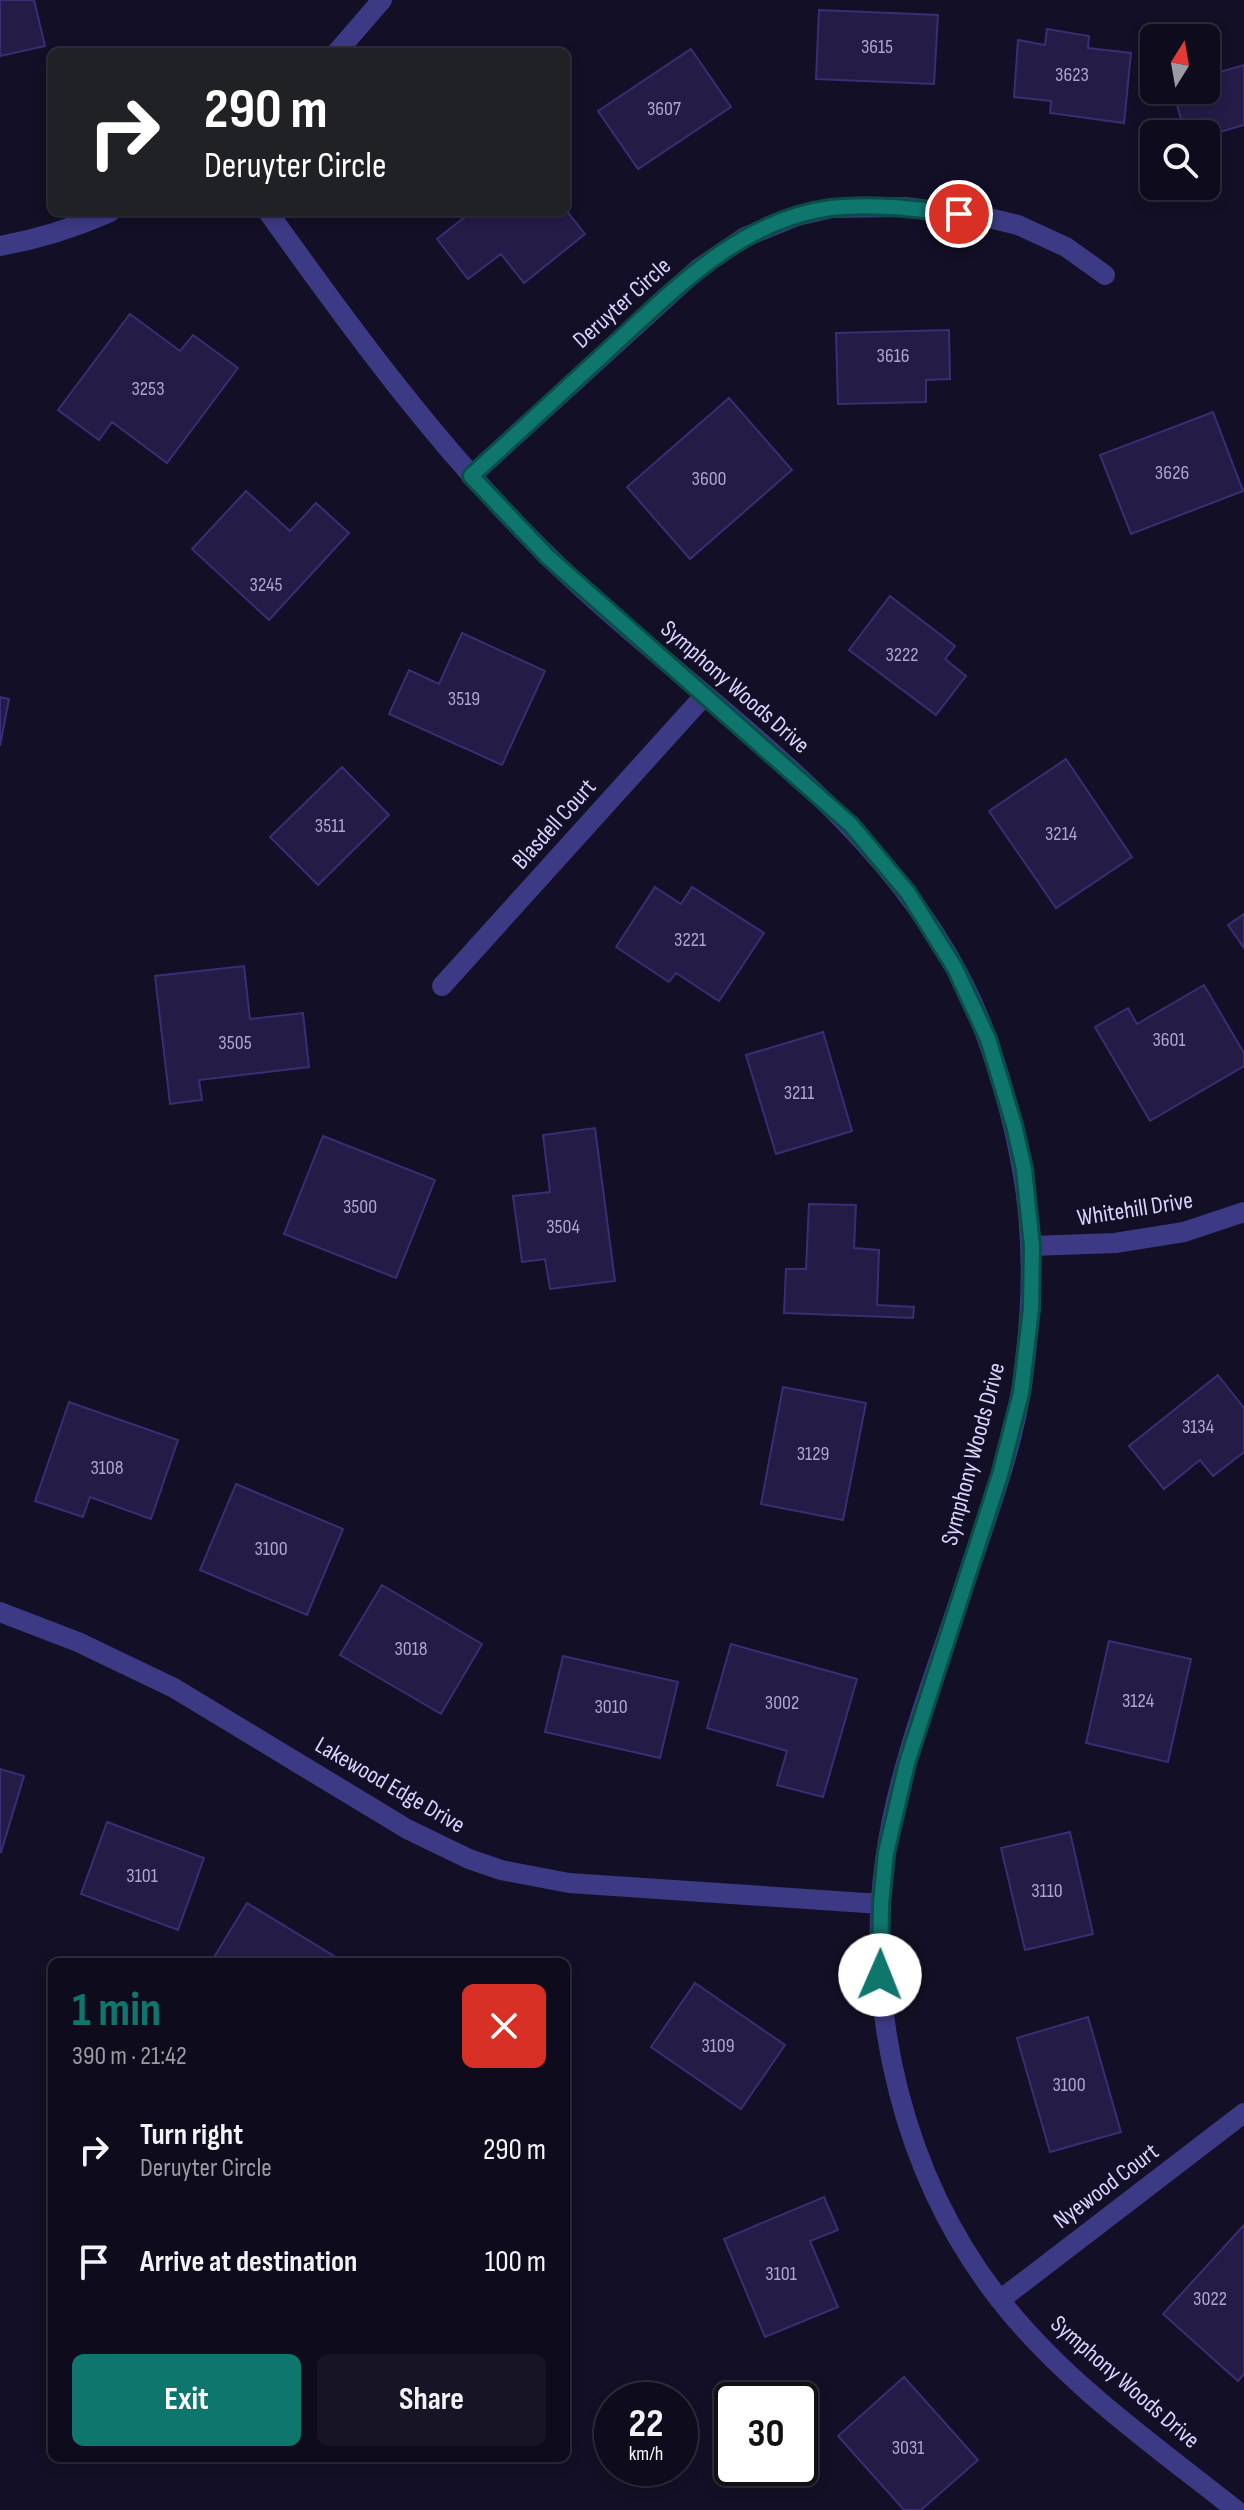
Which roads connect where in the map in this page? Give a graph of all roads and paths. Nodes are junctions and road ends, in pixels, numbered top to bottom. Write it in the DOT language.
graph roads {
  1 [pos="382,0"];
  2 [pos="340,48"];
  3 [pos="101,216"];
  4 [pos="271,216"];
  5 [pos="0,246"];
  6 [pos="1105,275"];
  7 [pos="471,476"];
  8 [pos="704,696"];
  9 [pos="442,986"];
  10 [pos="1244,1212"];
  11 [pos="1032,1246"];
  12 [pos="0,1612"];
  13 [pos="881,1904"];
  14 [pos="1244,2113"];
  15 [pos="1000,2300"];
  16 [pos="1236,2510"];
  1 -- 2 [label="street"];
  3 -- 5 [label="street"];
  4 -- 7 [label="street, Symphony Woods Drive"];
  6 -- 7 [label="street, Deruyter Circle"];
  7 -- 8 [label="street, Symphony Woods Drive"];
  8 -- 9 [label="street, Blasdell Court"];
  8 -- 11 [label="street, Symphony Woods Drive"];
  10 -- 11 [label="street, Whitehill Drive"];
  11 -- 13 [label="street, Symphony Woods Drive"];
  12 -- 13 [label="street, Lakewood Edge Drive"];
  13 -- 15 [label="street, Symphony Woods Drive"];
  14 -- 15 [label="street, Nyewood Court"];
  15 -- 16 [label="street, Symphony Woods Drive"];
}
